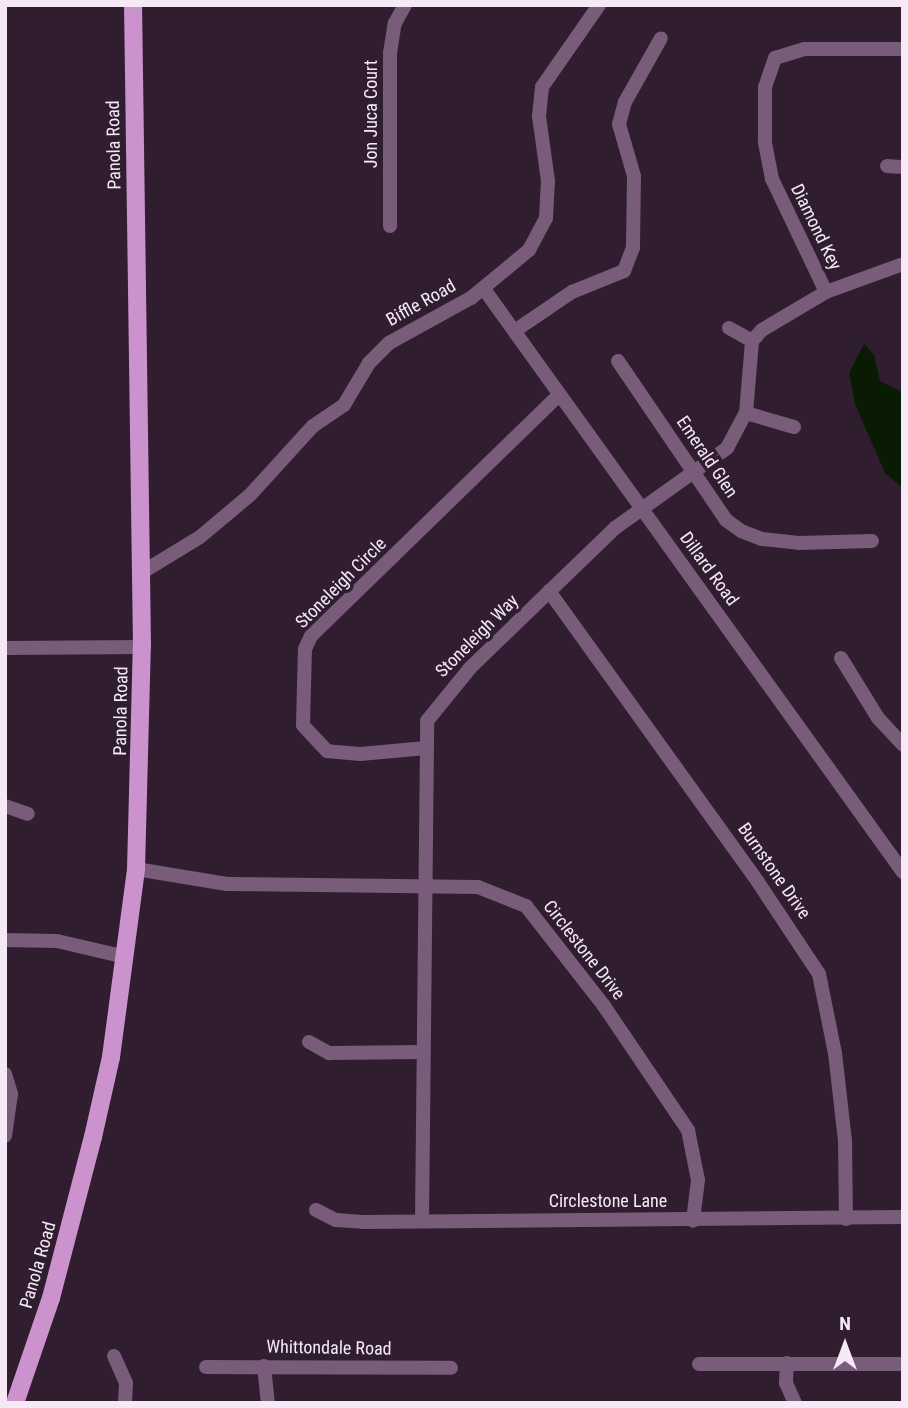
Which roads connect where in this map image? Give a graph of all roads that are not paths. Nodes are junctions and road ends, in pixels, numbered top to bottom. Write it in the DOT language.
graph roads {
  1 [pos="133,5"];
  2 [pos="405,5"];
  3 [pos="599,5"];
  4 [pos="662,38"];
  5 [pos="903,49"];
  6 [pos="887,166"];
  7 [pos="903,167"];
  8 [pos="390,226"];
  9 [pos="902,265"];
  10 [pos="484,289"];
  11 [pos="826,292"];
  12 [pos="729,328"];
  13 [pos="516,330"];
  14 [pos="752,341"];
  15 [pos="618,361"];
  16 [pos="558,396"];
  17 [pos="746,413"];
  18 [pos="794,427"];
  19 [pos="693,471"];
  20 [pos="641,509"];
  21 [pos="872,541"];
  22 [pos="141,573"];
  23 [pos="549,591"];
  24 [pos="142,647"];
  25 [pos="5,648"];
  26 [pos="841,658"];
  27 [pos="903,746"];
  28 [pos="426,748"];
  29 [pos="5,806"];
  30 [pos="27,814"];
  31 [pos="136,869"];
  32 [pos="903,872"];
  33 [pos="424,886"];
  34 [pos="5,940"];
  35 [pos="126,957"];
  36 [pos="309,1042"];
  37 [pos="422,1052"];
  38 [pos="5,1074"];
  39 [pos="5,1136"];
  40 [pos="316,1210"];
  41 [pos="903,1217"];
  42 [pos="422,1220"];
  43 [pos="846,1220"];
  44 [pos="693,1221"];
  45 [pos="114,1356"];
  46 [pos="787,1363"];
  47 [pos="699,1364"];
  48 [pos="903,1364"];
  49 [pos="264,1366"];
  50 [pos="206,1367"];
  51 [pos="451,1368"];
  52 [pos="15,1403"];
  53 [pos="125,1403"];
  54 [pos="268,1403"];
  55 [pos="795,1403"];
  1 -- 22 [label="main road, Panola Road"];
  2 -- 8 [label="street, Jon Juca Court"];
  3 -- 10 [label="street, Biffle Road"];
  4 -- 13 [label="street"];
  5 -- 11 [label="street, Diamond Key"];
  6 -- 7 [label="street"];
  9 -- 11 [label="street"];
  10 -- 13 [label="street, Dillard Road"];
  10 -- 22 [label="street, Biffle Road"];
  11 -- 14 [label="street"];
  12 -- 14 [label="street"];
  13 -- 16 [label="street, Dillard Road"];
  14 -- 17 [label="street, Stoneleigh Way"];
  15 -- 19 [label="street, Emerald Glen"];
  16 -- 20 [label="street, Dillard Road"];
  16 -- 28 [label="street, Stoneleigh Circle"];
  17 -- 18 [label="street"];
  17 -- 19 [label="street, Stoneleigh Way"];
  19 -- 20 [label="street, Stoneleigh Way"];
  19 -- 21 [label="street, Emerald Glen"];
  20 -- 23 [label="street, Stoneleigh Way"];
  20 -- 32 [label="street, Dillard Road"];
  22 -- 24 [label="main road, Panola Road"];
  23 -- 28 [label="street, Stoneleigh Way"];
  23 -- 43 [label="street, Burnstone Drive"];
  24 -- 25 [label="street"];
  24 -- 31 [label="main road, Panola Road"];
  26 -- 27 [label="street"];
  28 -- 33 [label="street, Stoneleigh Way"];
  29 -- 30 [label="street"];
  31 -- 33 [label="street, Circlestone Drive"];
  31 -- 35 [label="main road, Panola Road"];
  33 -- 37 [label="street, Stoneleigh Way"];
  33 -- 44 [label="street, Circlestone Drive"];
  34 -- 35 [label="street"];
  35 -- 52 [label="main road, Panola Road"];
  36 -- 37 [label="street"];
  37 -- 42 [label="street, Stoneleigh Way"];
  38 -- 39 [label="street"];
  40 -- 42 [label="street, Circlestone Lane"];
  41 -- 43 [label="street, Circlestone Lane"];
  42 -- 44 [label="street, Circlestone Lane"];
  43 -- 44 [label="street, Circlestone Lane"];
  45 -- 53 [label="street"];
  46 -- 47 [label="street"];
  46 -- 48 [label="street"];
  46 -- 55 [label="street"];
  49 -- 50 [label="street, Whittondale Road"];
  49 -- 51 [label="street, Whittondale Road"];
  49 -- 54 [label="street"];
}
